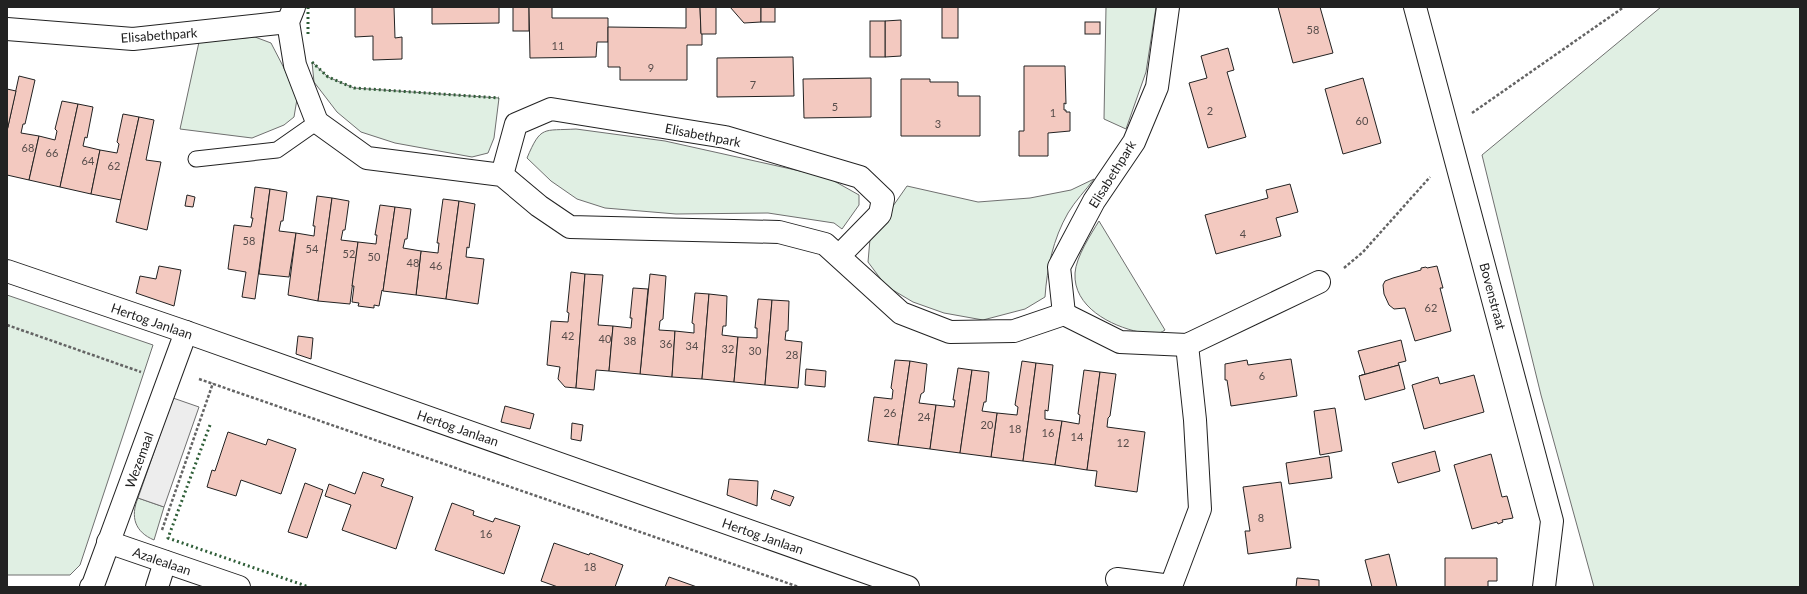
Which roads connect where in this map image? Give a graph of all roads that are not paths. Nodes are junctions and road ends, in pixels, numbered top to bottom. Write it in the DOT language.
graph roads {
  1 [pos="1168,7"];
  2 [pos="1415,7"];
  3 [pos="291,15"];
  4 [pos="7,29"];
  5 [pos="317,122"];
  6 [pos="196,159"];
  7 [pos="502,175"];
  8 [pos="839,256"];
  9 [pos="7,271"];
  10 [pos="1319,282"];
  11 [pos="1064,314"];
  12 [pos="186,332"];
  13 [pos="1187,345"];
  14 [pos="108,542"];
  15 [pos="159,560"];
  16 [pos="1117,579"];
  17 [pos="91,587"];
  18 [pos="157,587"];
  19 [pos="239,587"];
  20 [pos="908,587"];
  21 [pos="1544,587"];
  1 -- 11 [label="street, Elisabethpark"];
  2 -- 21 [label="street, Bovenstraat"];
  3 -- 4 [label="street, Elisabethpark"];
  3 -- 5 [label="street, Elisabethpark"];
  5 -- 6 [label="lane"];
  5 -- 7 [label="street"];
  7 -- 8 [label="street"];
  7 -- 8 [label="street, Elisabethpark"];
  8 -- 11 [label="street"];
  9 -- 12 [label="street, Hertog Janlaan"];
  10 -- 13 [label="street"];
  11 -- 13 [label="street"];
  12 -- 14 [label="street, Wezemaal"];
  12 -- 20 [label="street, Hertog Janlaan"];
  13 -- 16 [label="street"];
  14 -- 15 [label="street, Azalealaan"];
  14 -- 17 [label="street, Wezemaal"];
  15 -- 18 [label="street"];
  15 -- 19 [label="street, Azalealaan"];
}
